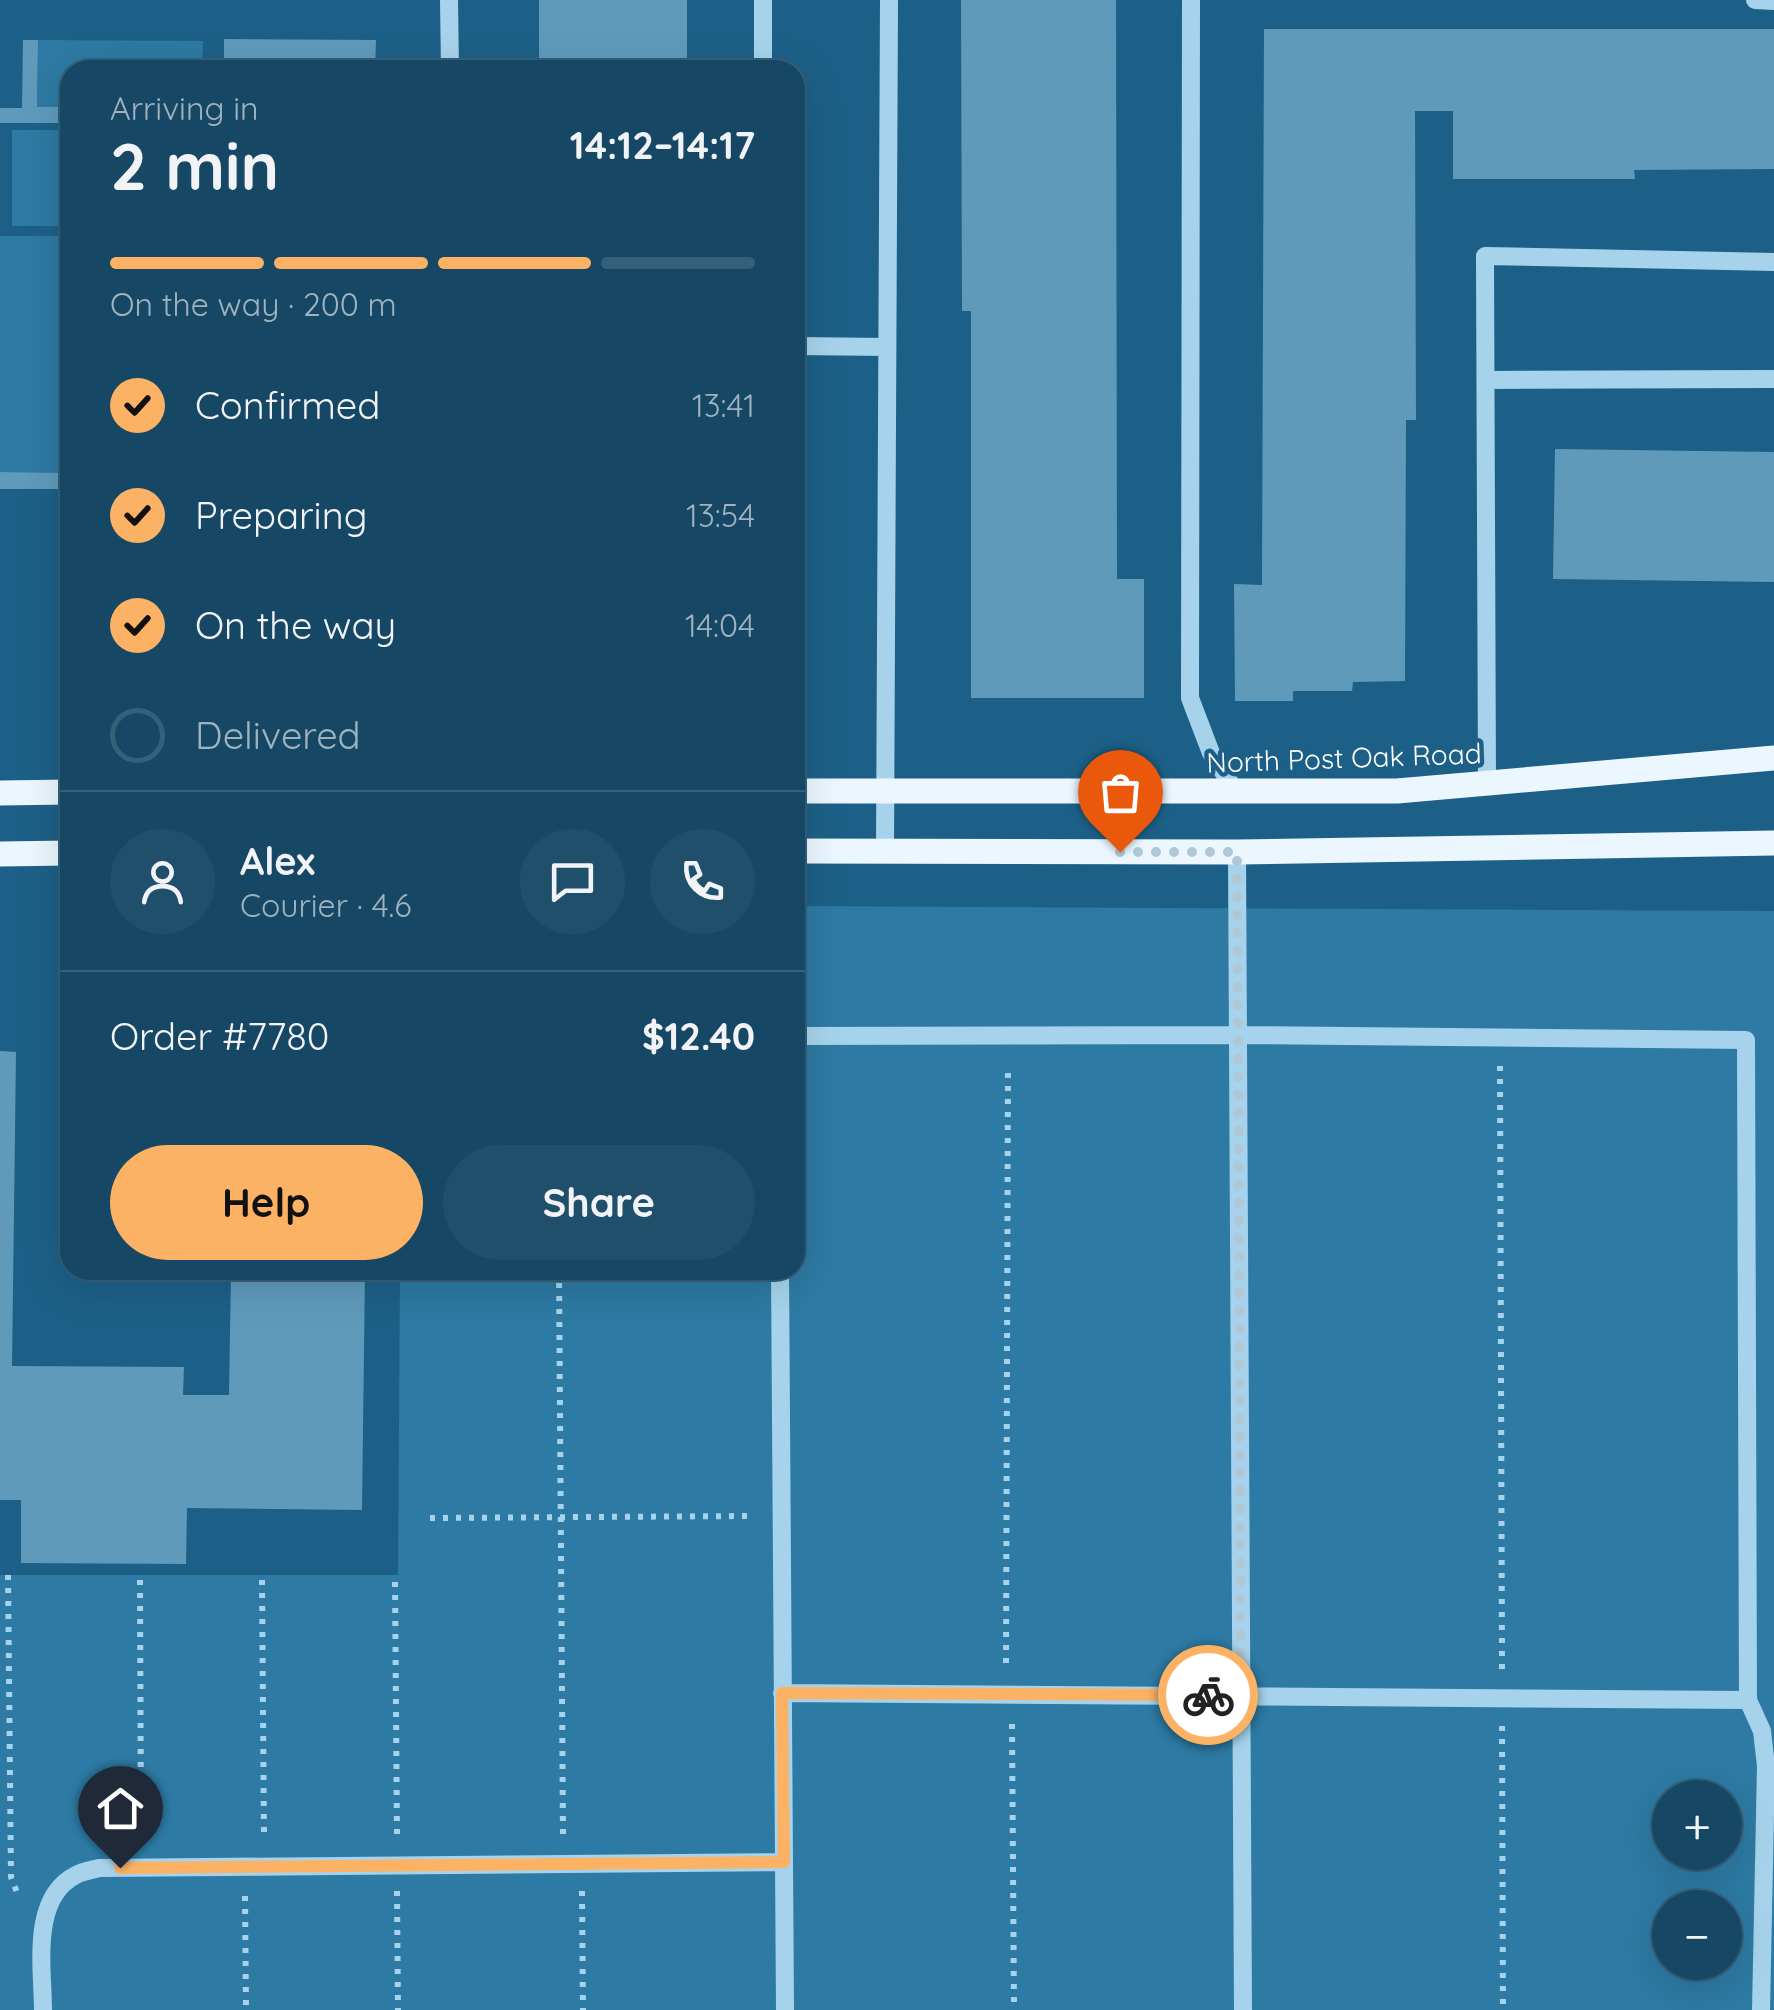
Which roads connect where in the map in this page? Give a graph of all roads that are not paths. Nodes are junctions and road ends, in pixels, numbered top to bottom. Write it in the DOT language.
graph roads {
  1 [pos="449,0"];
  2 [pos="763,0"];
  3 [pos="889,0"];
  4 [pos="1191,0"];
  5 [pos="1755,0"];
  6 [pos="1774,2"];
  7 [pos="450,60"];
  8 [pos="763,60"];
  9 [pos="1774,262"];
  10 [pos="805,346"];
  11 [pos="887,347"];
  12 [pos="1774,379"];
  13 [pos="1488,380"];
  14 [pos="1774,758"];
  15 [pos="1486,784"];
  16 [pos="805,790"];
  17 [pos="885,791"];
  18 [pos="60,792"];
  19 [pos="1236,792"];
  20 [pos="0,793"];
  21 [pos="1774,843"];
  22 [pos="885,850"];
  23 [pos="805,851"];
  24 [pos="1237,852"];
  25 [pos="0,854"];
  26 [pos="60,854"];
  27 [pos="805,1036"];
  28 [pos="1239,1036"];
  29 [pos="780,1280"];
  30 [pos="782,1693"];
  31 [pos="1241,1695"];
  32 [pos="1748,1700"];
  33 [pos="784,1862"];
  34 [pos="42,2010"];
  35 [pos="785,2010"];
  36 [pos="1243,2010"];
  37 [pos="1760,2010"];
  1 -- 7 [label="lane"];
  2 -- 8 [label="lane"];
  3 -- 11 [label="lane"];
  4 -- 19 [label="lane"];
  5 -- 6 [label="lane"];
  9 -- 13 [label="lane"];
  10 -- 11 [label="lane"];
  11 -- 17 [label="lane"];
  12 -- 13 [label="lane"];
  13 -- 15 [label="lane"];
  14 -- 15 [label="main road, North Post Oak Road"];
  15 -- 19 [label="main road, North Post Oak Road"];
  16 -- 17 [label="main road, North Post Oak Road"];
  17 -- 19 [label="main road, North Post Oak Road"];
  17 -- 22 [label="lane"];
  18 -- 20 [label="main road"];
  21 -- 24 [label="main road"];
  22 -- 23 [label="main road"];
  22 -- 24 [label="main road"];
  24 -- 28 [label="lane"];
  25 -- 26 [label="main road"];
  27 -- 28 [label="lane"];
  28 -- 31 [label="lane"];
  28 -- 32 [label="lane"];
  29 -- 30 [label="lane"];
  30 -- 31 [label="lane"];
  30 -- 33 [label="lane"];
  31 -- 32 [label="lane"];
  31 -- 36 [label="lane"];
  32 -- 37 [label="lane"];
  33 -- 34 [label="lane"];
  33 -- 35 [label="lane"];
}
